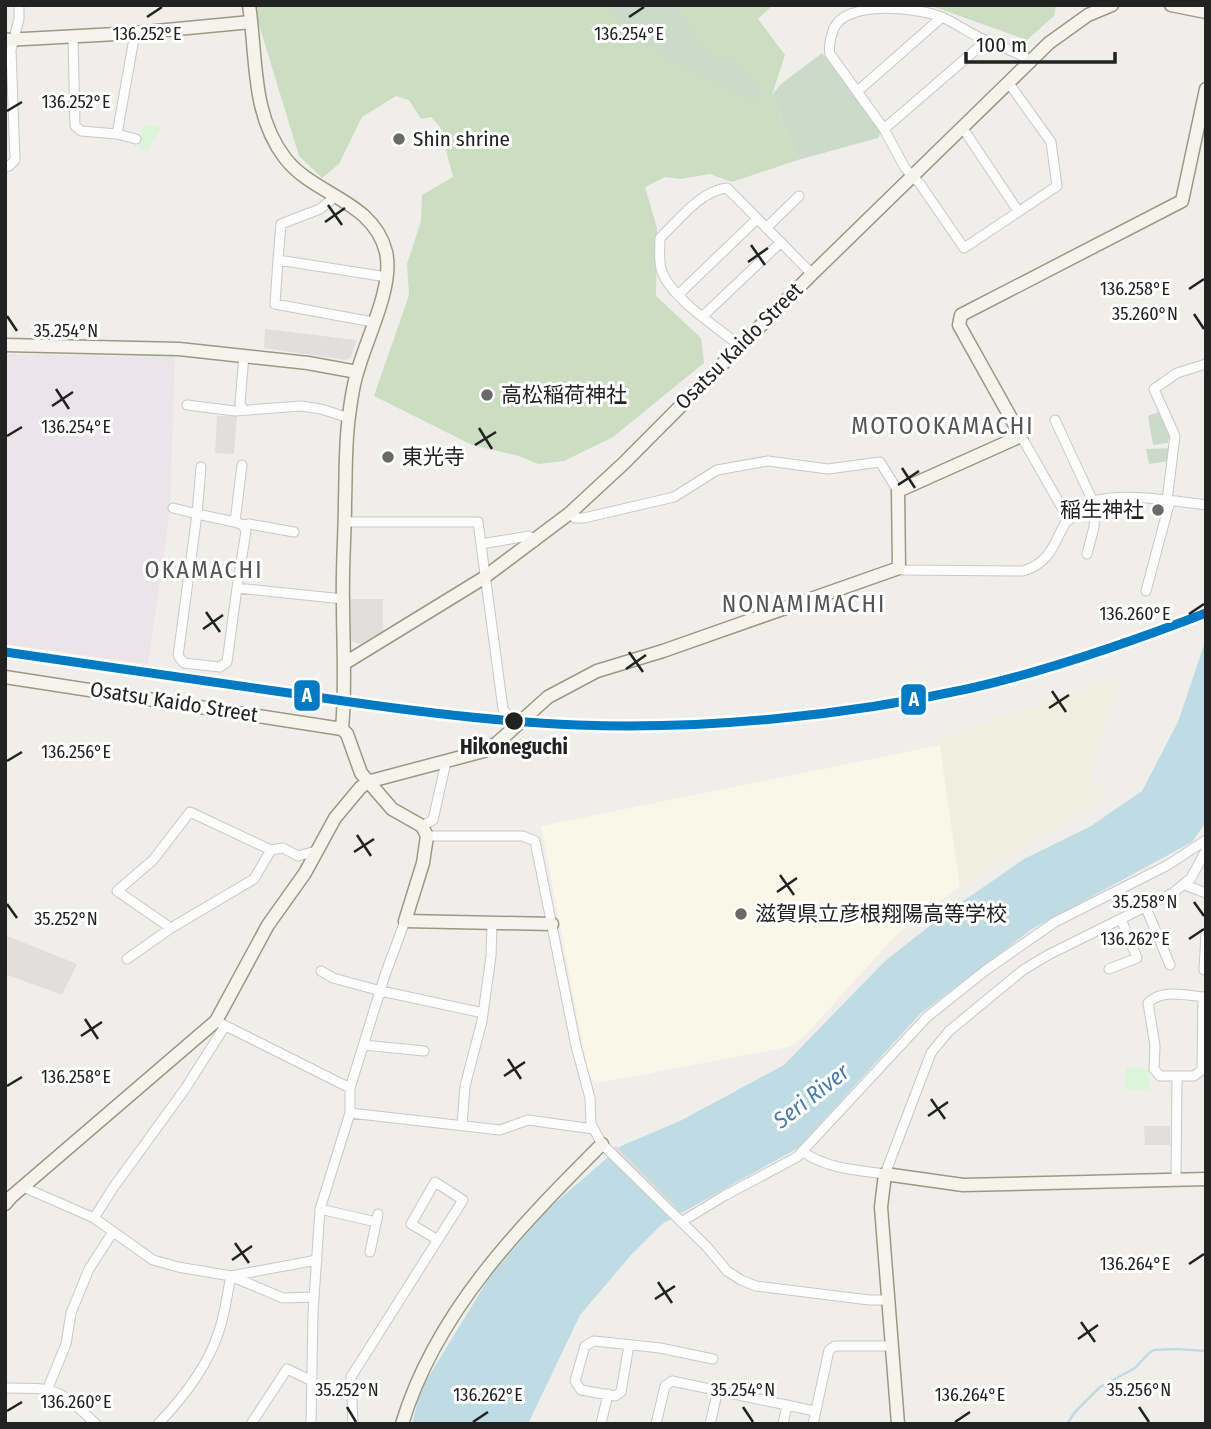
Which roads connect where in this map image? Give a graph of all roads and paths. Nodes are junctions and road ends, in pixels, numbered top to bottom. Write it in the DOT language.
graph roads {
  1 [pos="19,5"];
  2 [pos="249,5"];
  3 [pos="1112,5"];
  4 [pos="1171,5"];
  5 [pos="1206,12"];
  6 [pos="942,17"];
  7 [pos="251,22"];
  8 [pos="135,33"];
  9 [pos="73,37"];
  10 [pos="9,40"];
  11 [pos="986,41"];
  12 [pos="1030,61"];
  13 [pos="1008,82"];
  14 [pos="1206,89"];
  15 [pos="859,90"];
  16 [pos="962,127"];
  17 [pos="884,129"];
  18 [pos="117,134"];
  19 [pos="136,139"];
  20 [pos="5,167"];
  21 [pos="913,175"];
  22 [pos="335,196"];
  23 [pos="799,196"];
  24 [pos="1018,212"];
  25 [pos="757,219"];
  26 [pos="766,228"];
  27 [pos="781,242"];
  28 [pos="278,260"];
  29 [pos="812,274"];
  30 [pos="387,277"];
  31 [pos="679,294"];
  32 [pos="703,316"];
  33 [pos="373,321"];
  34 [pos="5,345"];
  35 [pos="739,345"];
  36 [pos="244,355"];
  37 [pos="1206,364"];
  38 [pos="357,372"];
  39 [pos="187,405"];
  40 [pos="243,410"];
  41 [pos="349,418"];
  42 [pos="1055,420"];
  43 [pos="1021,436"];
  44 [pos="242,465"];
  45 [pos="201,467"];
  46 [pos="898,491"];
  47 [pos="1091,500"];
  48 [pos="1169,500"];
  49 [pos="1206,505"];
  50 [pos="173,508"];
  51 [pos="570,513"];
  52 [pos="197,514"];
  53 [pos="1069,520"];
  54 [pos="345,522"];
  55 [pos="239,524"];
  56 [pos="294,532"];
  57 [pos="534,542"];
  58 [pos="481,544"];
  59 [pos="1087,554"];
  60 [pos="899,568"];
  61 [pos="484,578"];
  62 [pos="237,588"];
  63 [pos="1146,591"];
  64 [pos="342,599"];
  65 [pos="345,663"];
  66 [pos="5,677"];
  67 [pos="507,714"];
  68 [pos="342,729"];
  69 [pos="446,762"];
  70 [pos="368,782"];
  71 [pos="425,831"];
  72 [pos="1206,840"];
  73 [pos="271,850"];
  74 [pos="1206,850"];
  75 [pos="316,851"];
  76 [pos="1185,885"];
  77 [pos="1205,895"];
  78 [pos="1146,908"];
  79 [pos="1121,919"];
  80 [pos="405,921"];
  81 [pos="492,924"];
  82 [pos="552,924"];
  83 [pos="171,928"];
  84 [pos="1206,933"];
  85 [pos="127,959"];
  86 [pos="1170,965"];
  87 [pos="1109,968"];
  88 [pos="1204,970"];
  89 [pos="321,971"];
  90 [pos="381,991"];
  91 [pos="1204,997"];
  92 [pos="483,1013"];
  93 [pos="220,1024"];
  94 [pos="364,1045"];
  95 [pos="424,1051"];
  96 [pos="1204,1053"];
  97 [pos="1177,1076"];
  98 [pos="350,1088"];
  99 [pos="350,1113"];
  100 [pos="461,1126"];
  101 [pos="593,1129"];
  102 [pos="606,1147"];
  103 [pos="803,1152"];
  104 [pos="886,1174"];
  105 [pos="1176,1179"];
  106 [pos="1206,1179"];
  107 [pos="23,1187"];
  108 [pos="5,1204"];
  109 [pos="320,1209"];
  110 [pos="94,1218"];
  111 [pos="678,1220"];
  112 [pos="114,1231"];
  113 [pos="438,1240"];
  114 [pos="370,1252"];
  115 [pos="317,1260"];
  116 [pos="231,1276"];
  117 [pos="314,1297"];
  118 [pos="888,1300"];
  119 [pos="629,1345"];
  120 [pos="892,1346"];
  121 [pos="713,1359"];
  122 [pos="312,1381"];
  123 [pos="5,1388"];
  124 [pos="48,1388"];
  125 [pos="718,1390"];
  126 [pos="608,1394"];
  127 [pos="787,1405"];
  128 [pos="815,1411"];
  129 [pos="605,1423"];
  130 [pos="96,1424"];
  131 [pos="158,1424"];
  132 [pos="251,1424"];
  133 [pos="311,1424"];
  134 [pos="353,1424"];
  135 [pos="402,1424"];
  136 [pos="656,1424"];
  137 [pos="710,1424"];
  138 [pos="783,1424"];
  139 [pos="813,1424"];
  140 [pos="898,1424"];
  1 -- 10 [label="street"];
  2 -- 7 [label="street"];
  3 -- 12 [label="street, Osatsu Kaido Street"];
  4 -- 5 [label="street"];
  6 -- 11 [label="street"];
  6 -- 15 [label="street"];
  6 -- 15 [label="street"];
  7 -- 8 [label="street"];
  7 -- 22 [label="street"];
  8 -- 9 [label="street"];
  8 -- 18 [label="street"];
  9 -- 10 [label="street"];
  9 -- 18 [label="street"];
  10 -- 20 [label="street"];
  11 -- 12 [label="street"];
  11 -- 17 [label="street"];
  12 -- 13 [label="street, Osatsu Kaido Street"];
  13 -- 16 [label="street, Osatsu Kaido Street"];
  13 -- 24 [label="street"];
  14 -- 43 [label="street"];
  15 -- 17 [label="street"];
  16 -- 21 [label="street, Osatsu Kaido Street"];
  16 -- 24 [label="street"];
  17 -- 21 [label="street"];
  18 -- 19 [label="street"];
  21 -- 24 [label="street"];
  21 -- 29 [label="street, Osatsu Kaido Street"];
  22 -- 28 [label="street"];
  22 -- 30 [label="street"];
  23 -- 26 [label="street"];
  25 -- 26 [label="street"];
  25 -- 31 [label="street"];
  25 -- 31 [label="street"];
  26 -- 27 [label="street"];
  27 -- 29 [label="street"];
  27 -- 32 [label="street"];
  28 -- 30 [label="street"];
  28 -- 33 [label="street"];
  29 -- 35 [label="street, Osatsu Kaido Street"];
  30 -- 33 [label="street"];
  31 -- 32 [label="street"];
  32 -- 35 [label="street"];
  33 -- 38 [label="street"];
  34 -- 36 [label="street"];
  35 -- 51 [label="street, Osatsu Kaido Street"];
  36 -- 38 [label="street"];
  36 -- 40 [label="street"];
  37 -- 48 [label="street"];
  38 -- 41 [label="street"];
  39 -- 40 [label="street"];
  40 -- 41 [label="street"];
  41 -- 54 [label="street"];
  42 -- 47 [label="street"];
  43 -- 46 [label="street"];
  43 -- 53 [label="street"];
  44 -- 55 [label="street"];
  45 -- 52 [label="street"];
  46 -- 51 [label="street"];
  46 -- 60 [label="street"];
  47 -- 48 [label="street"];
  47 -- 53 [label="street"];
  47 -- 59 [label="street"];
  48 -- 49 [label="street"];
  48 -- 63 [label="street"];
  50 -- 52 [label="street"];
  51 -- 57 [label="street, Osatsu Kaido Street"];
  52 -- 55 [label="street"];
  52 -- 62 [label="street"];
  53 -- 60 [label="street"];
  54 -- 58 [label="street"];
  54 -- 64 [label="street"];
  55 -- 56 [label="street"];
  55 -- 62 [label="street"];
  57 -- 58 [label="street"];
  57 -- 61 [label="street, Osatsu Kaido Street"];
  58 -- 61 [label="street"];
  60 -- 69 [label="street"];
  61 -- 65 [label="street, Osatsu Kaido Street"];
  61 -- 67 [label="street"];
  62 -- 64 [label="street"];
  64 -- 65 [label="street"];
  65 -- 68 [label="street"];
  66 -- 68 [label="street, Osatsu Kaido Street"];
  68 -- 70 [label="street"];
  69 -- 70 [label="street"];
  69 -- 71 [label="street"];
  70 -- 71 [label="street"];
  70 -- 75 [label="street"];
  71 -- 80 [label="street"];
  71 -- 82 [label="street"];
  72 -- 103 [label="street"];
  73 -- 75 [label="street"];
  73 -- 83 [label="street"];
  73 -- 83 [label="street"];
  74 -- 76 [label="street"];
  75 -- 93 [label="street"];
  76 -- 77 [label="street"];
  76 -- 78 [label="street"];
  78 -- 79 [label="street"];
  78 -- 86 [label="street"];
  79 -- 87 [label="street"];
  79 -- 104 [label="street"];
  80 -- 81 [label="street"];
  80 -- 90 [label="street"];
  81 -- 82 [label="street"];
  81 -- 92 [label="street"];
  82 -- 101 [label="street"];
  83 -- 85 [label="street"];
  84 -- 88 [label="street"];
  89 -- 90 [label="street"];
  90 -- 92 [label="street"];
  90 -- 94 [label="street"];
  91 -- 96 [label="street"];
  91 -- 97 [label="street"];
  92 -- 100 [label="street"];
  93 -- 98 [label="street"];
  93 -- 107 [label="street"];
  93 -- 110 [label="street"];
  94 -- 95 [label="street"];
  94 -- 98 [label="street"];
  96 -- 97 [label="street"];
  97 -- 105 [label="street"];
  98 -- 99 [label="street"];
  99 -- 100 [label="street"];
  99 -- 109 [label="street"];
  100 -- 101 [label="street"];
  101 -- 102 [label="street"];
  102 -- 111 [label="street"];
  102 -- 135 [label="street"];
  103 -- 104 [label="street"];
  103 -- 111 [label="street"];
  104 -- 105 [label="street"];
  104 -- 118 [label="street"];
  105 -- 106 [label="street"];
  107 -- 108 [label="street"];
  107 -- 110 [label="street"];
  109 -- 114 [label="street"];
  109 -- 115 [label="street"];
  110 -- 112 [label="street"];
  111 -- 118 [label="street"];
  112 -- 116 [label="street"];
  112 -- 124 [label="street"];
  113 -- 113 [label="street"];
  113 -- 134 [label="street"];
  115 -- 116 [label="street"];
  115 -- 117 [label="street"];
  116 -- 117 [label="street"];
  116 -- 131 [label="street"];
  117 -- 122 [label="street"];
  118 -- 120 [label="street"];
  119 -- 121 [label="street"];
  119 -- 126 [label="street"];
  119 -- 126 [label="street"];
  120 -- 128 [label="street"];
  120 -- 140 [label="street"];
  122 -- 132 [label="street"];
  122 -- 133 [label="street"];
  123 -- 124 [label="street"];
  124 -- 130 [label="street"];
  125 -- 127 [label="street"];
  125 -- 136 [label="street"];
  125 -- 137 [label="street"];
  126 -- 129 [label="street"];
  127 -- 128 [label="street"];
  127 -- 138 [label="street"];
  128 -- 139 [label="street"];
}
